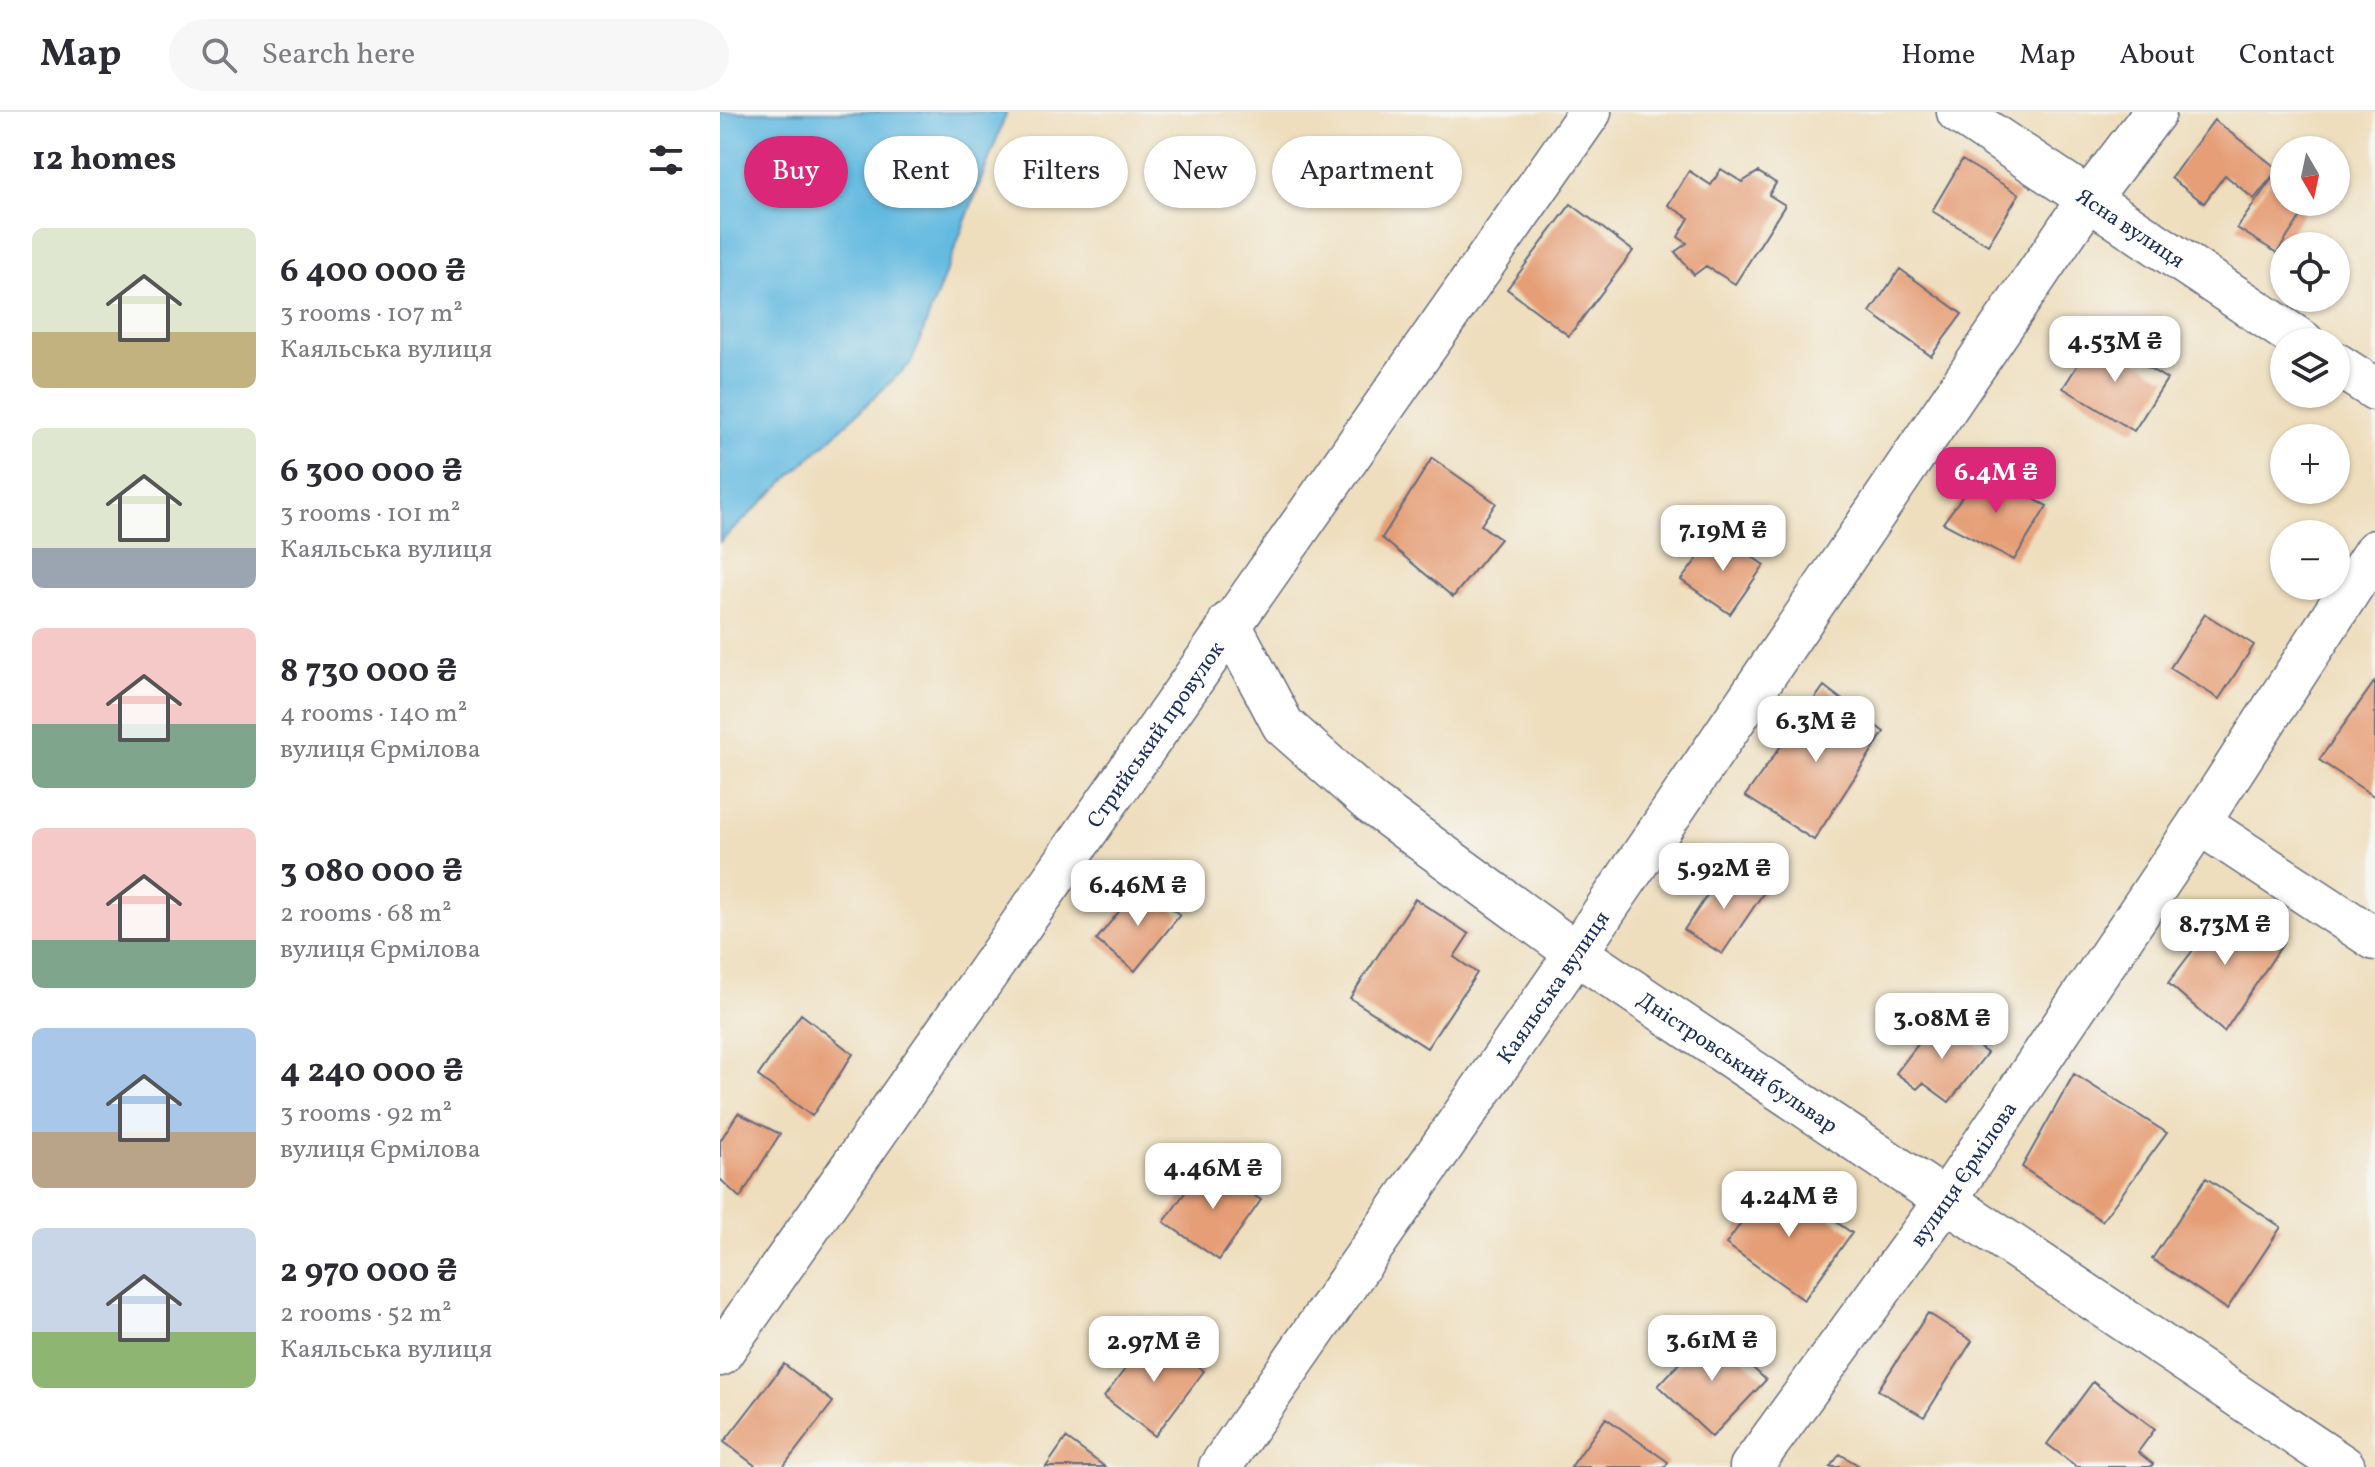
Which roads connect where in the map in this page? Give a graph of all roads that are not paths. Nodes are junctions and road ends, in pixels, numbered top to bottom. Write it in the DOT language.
graph roads {
  1 [pos="1590,112"];
  2 [pos="1958,112"];
  3 [pos="2155,112"];
  4 [pos="2087,201"];
  5 [pos="2282,328"];
  6 [pos="2350,373"];
  7 [pos="2375,389"];
  8 [pos="2375,551"];
  9 [pos="1229,623"];
  10 [pos="2199,823"];
  11 [pos="2375,939"];
  12 [pos="1576,953"];
  13 [pos="1945,1201"];
  14 [pos="720,1355"];
  15 [pos="2294,1453"];
  16 [pos="1220,1467"];
  17 [pos="1751,1467"];
  18 [pos="2344,1467"];
  1 -- 9 [label="street, Стрийський провулок"];
  2 -- 4 [label="street, Ясна вулиця"];
  3 -- 4 [label="street, Каяльська вулиця"];
  4 -- 5 [label="street, Ясна вулиця"];
  4 -- 12 [label="street, Каяльська вулиця"];
  6 -- 7 [label="street"];
  8 -- 10 [label="street, вулиця Єрмілова"];
  9 -- 12 [label="street, Дністровський бульвар"];
  9 -- 14 [label="street, Стрийський провулок"];
  10 -- 11 [label="street"];
  10 -- 13 [label="street, вулиця Єрмілова"];
  12 -- 13 [label="street, Дністровський бульвар"];
  12 -- 16 [label="street, Каяльська вулиця"];
  13 -- 15 [label="street, Дністровський бульвар"];
  13 -- 17 [label="street, вулиця Єрмілова"];
  15 -- 18 [label="street, Дністровський бульвар"];
}
